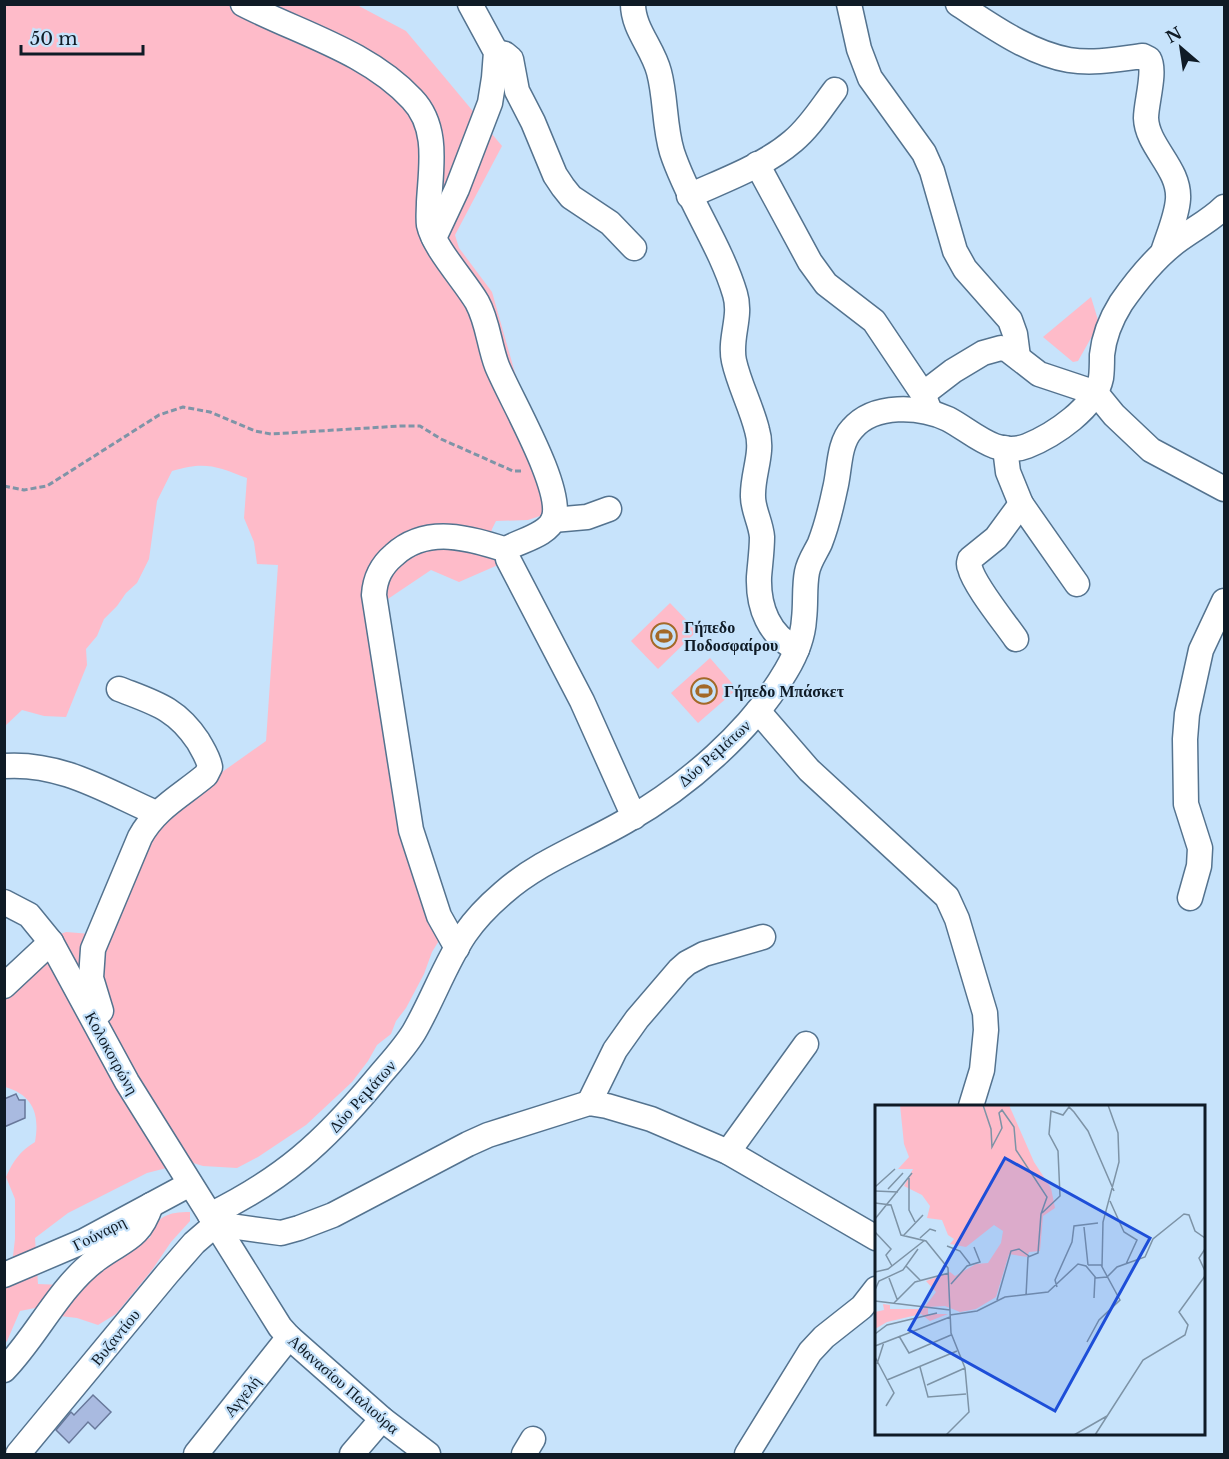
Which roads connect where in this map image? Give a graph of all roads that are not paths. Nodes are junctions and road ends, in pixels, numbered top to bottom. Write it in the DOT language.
graph roads {
  1 [pos="243,4"];
  2 [pos="470,4"];
  3 [pos="633,4"];
  4 [pos="849,4"];
  5 [pos="958,4"];
  6 [pos="496,52"];
  7 [pos="835,90"];
  8 [pos="757,164"];
  9 [pos="689,196"];
  10 [pos="1224,207"];
  11 [pos="434,238"];
  12 [pos="634,248"];
  13 [pos="1163,252"];
  14 [pos="1018,357"];
  15 [pos="1096,393"];
  16 [pos="927,404"];
  17 [pos="1005,448"];
  18 [pos="1224,489"];
  19 [pos="1021,504"];
  20 [pos="609,509"];
  21 [pos="553,520"];
  22 [pos="507,550"];
  23 [pos="1077,584"];
  24 [pos="1224,601"];
  25 [pos="1016,639"];
  26 [pos="797,649"];
  27 [pos="119,689"];
  28 [pos="758,711"];
  29 [pos="4,766"];
  30 [pos="156,813"];
  31 [pos="634,817"];
  32 [pos="1190,898"];
  33 [pos="4,902"];
  34 [pos="762,937"];
  35 [pos="51,942"];
  36 [pos="457,948"];
  37 [pos="4,986"];
  38 [pos="806,1044"];
  39 [pos="589,1103"];
  40 [pos="972,1105"];
  41 [pos="142,1106"];
  42 [pos="728,1152"];
  43 [pos="190,1184"];
  44 [pos="151,1205"];
  45 [pos="213,1220"];
  46 [pos="875,1237"];
  47 [pos="4,1275"];
  48 [pos="875,1290"];
  49 [pos="289,1337"];
  50 [pos="4,1370"];
  51 [pos="382,1419"];
  52 [pos="18,1455"];
  53 [pos="196,1455"];
  54 [pos="352,1455"];
  55 [pos="428,1455"];
  56 [pos="747,1455"];
  1 -- 11 [label="street"];
  2 -- 6 [label="street"];
  3 -- 9 [label="street"];
  4 -- 14 [label="street"];
  5 -- 13 [label="street"];
  6 -- 11 [label="street"];
  6 -- 12 [label="street"];
  7 -- 8 [label="street"];
  8 -- 9 [label="street"];
  8 -- 16 [label="street"];
  9 -- 26 [label="street"];
  10 -- 13 [label="street"];
  11 -- 21 [label="street"];
  13 -- 15 [label="street"];
  14 -- 15 [label="street"];
  14 -- 16 [label="street"];
  15 -- 17 [label="street"];
  15 -- 18 [label="street"];
  16 -- 17 [label="street, Δύο Ρεμάτων"];
  16 -- 26 [label="street, Δύο Ρεμάτων"];
  17 -- 19 [label="street"];
  19 -- 23 [label="street"];
  19 -- 25 [label="street"];
  20 -- 21 [label="street"];
  21 -- 22 [label="street"];
  22 -- 31 [label="street"];
  22 -- 36 [label="street"];
  24 -- 32 [label="street"];
  26 -- 28 [label="street, Δύο Ρεμάτων"];
  27 -- 30 [label="street"];
  28 -- 31 [label="street, Δύο Ρεμάτων"];
  28 -- 40 [label="street"];
  29 -- 30 [label="street"];
  30 -- 41 [label="street"];
  31 -- 36 [label="street, Δύο Ρεμάτων"];
  33 -- 35 [label="street, Κολοκοτρώνη"];
  34 -- 39 [label="street"];
  35 -- 37 [label="street"];
  35 -- 41 [label="street, Κολοκοτρώνη"];
  36 -- 45 [label="street, Δύο Ρεμάτων"];
  38 -- 42 [label="street"];
  39 -- 42 [label="street"];
  39 -- 45 [label="street"];
  41 -- 43 [label="street, Κολοκοτρώνη"];
  42 -- 46 [label="street"];
  43 -- 44 [label="street, Γούναρη"];
  43 -- 45 [label="street, Κολοκοτρώνη"];
  44 -- 47 [label="street, Γούναρη"];
  44 -- 50 [label="street"];
  45 -- 49 [label="street, Αθανασίου Παλιούρα"];
  45 -- 52 [label="street, Βυζαντίου"];
  48 -- 56 [label="street"];
  49 -- 51 [label="street, Αθανασίου Παλιούρα"];
  49 -- 53 [label="street, Αγγελή"];
  51 -- 54 [label="street"];
  51 -- 55 [label="street, Αθανασίου Παλιούρα"];
}
